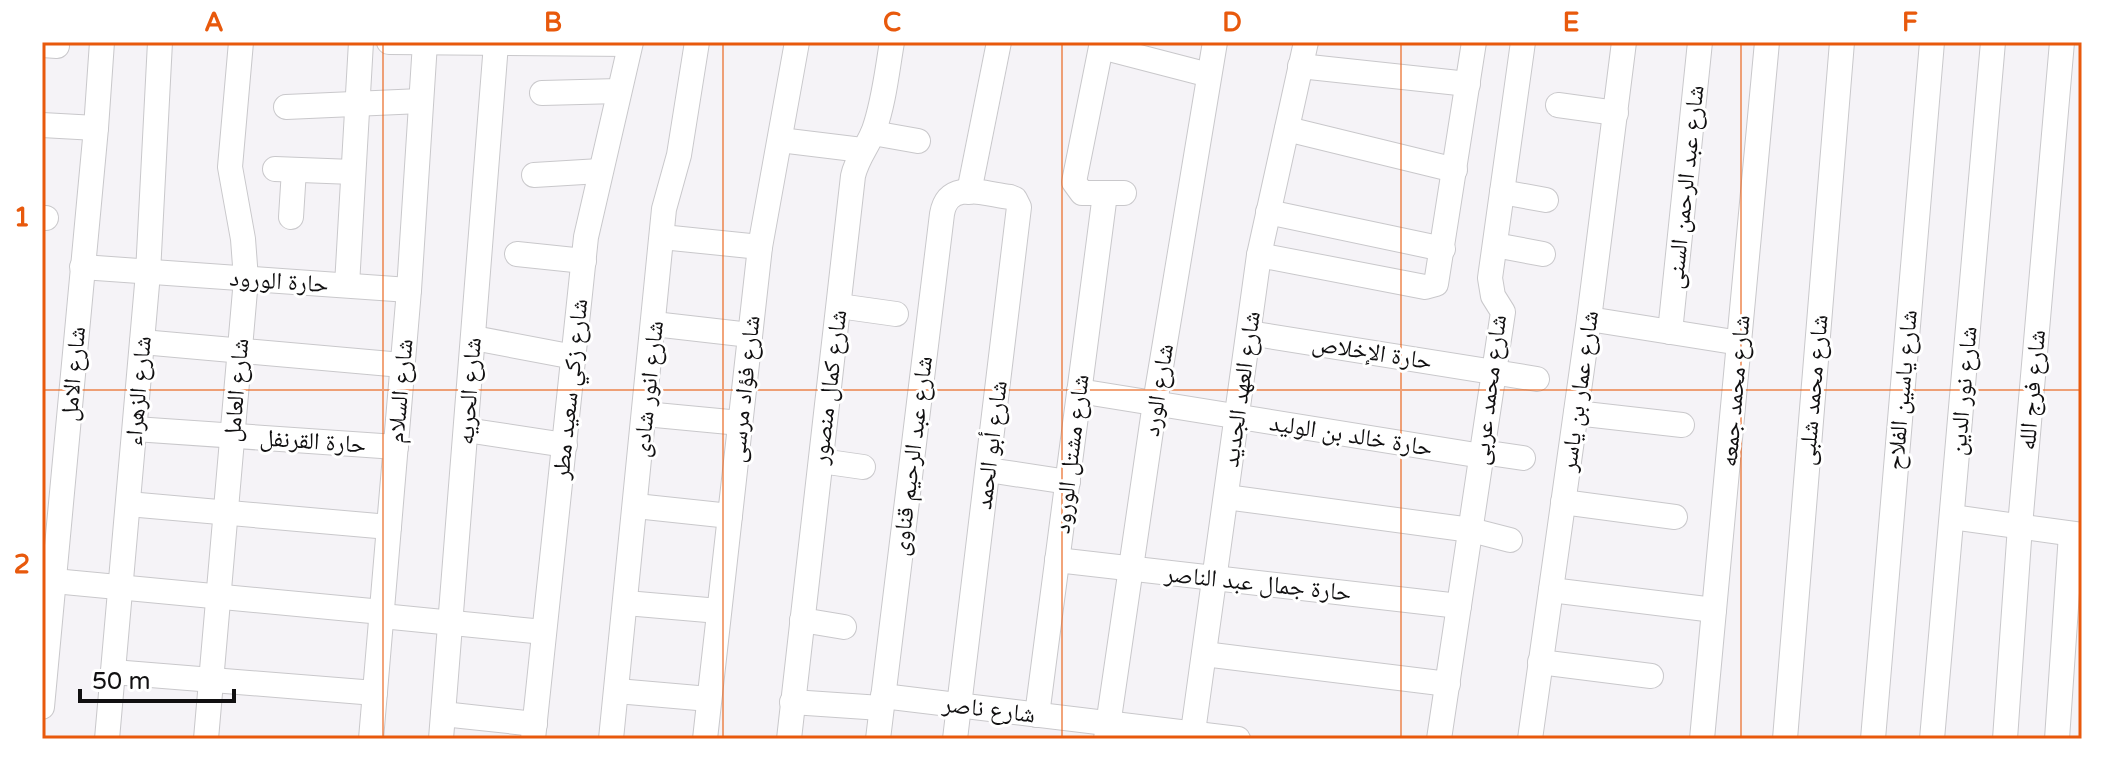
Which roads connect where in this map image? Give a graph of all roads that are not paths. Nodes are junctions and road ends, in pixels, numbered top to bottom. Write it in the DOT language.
graph roads {
  1 [pos="102,42"];
  2 [pos="160,42"];
  3 [pos="241,42"];
  4 [pos="361,42"];
  5 [pos="389,42"];
  6 [pos="697,42"];
  7 [pos="797,42"];
  8 [pos="892,42"];
  9 [pos="999,42"];
  10 [pos="1215,42"];
  11 [pos="1306,42"];
  12 [pos="1474,42"];
  13 [pos="1523,42"];
  14 [pos="1700,42"];
  15 [pos="1767,42"];
  16 [pos="1842,42"];
  17 [pos="1932,42"];
  18 [pos="1993,42"];
  19 [pos="2062,42"];
  20 [pos="425,43"];
  21 [pos="506,43"];
  22 [pos="585,43"];
  23 [pos="630,43"];
  24 [pos="1621,43"];
  25 [pos="1101,44"];
  26 [pos="1300,66"];
  27 [pos="1209,75"];
  28 [pos="1468,84"];
  29 [pos="619,91"];
  30 [pos="542,93"];
  31 [pos="421,101"];
  32 [pos="357,103"];
  33 [pos="1558,105"];
  34 [pos="286,107"];
  35 [pos="1616,113"];
  36 [pos="42,125"];
  37 [pos="96,128"];
  38 [pos="1287,129"];
  39 [pos="780,140"];
  40 [pos="918,141"];
  41 [pos="867,142"];
  42 [pos="1455,170"];
  43 [pos="600,171"];
  44 [pos="353,172"];
  45 [pos="534,175"];
  46 [pos="969,192"];
  47 [pos="1502,192"];
  48 [pos="1546,200"];
  49 [pos="1268,212"];
  50 [pos="291,217"];
  51 [pos="662,237"];
  52 [pos="1495,245"];
  53 [pos="760,247"];
  54 [pos="1443,249"];
  55 [pos="517,254"];
  56 [pos="1543,254"];
  57 [pos="1259,255"];
  58 [pos="584,261"];
  59 [pos="82,267"];
  60 [pos="148,273"];
  61 [pos="246,279"];
  62 [pos="347,285"];
  63 [pos="409,290"];
  64 [pos="839,306"];
  65 [pos="896,314"];
  66 [pos="1589,319"];
  67 [pos="654,324"];
  68 [pos="1670,332"];
  69 [pos="1249,333"];
  70 [pos="750,335"];
  71 [pos="474,338"];
  72 [pos="142,342"];
  73 [pos="1740,343"];
  74 [pos="240,351"];
  75 [pos="574,357"];
  76 [pos="402,365"];
  77 [pos="1494,371"];
  78 [pos="1537,379"];
  79 [pos="1079,391"];
  80 [pos="1155,403"];
  81 [pos="1576,413"];
  82 [pos="645,414"];
  83 [pos="1238,417"];
  84 [pos="740,423"];
  85 [pos="1682,425"];
  86 [pos="135,429"];
  87 [pos="466,430"];
  88 [pos="232,436"];
  89 [pos="565,445"];
  90 [pos="396,447"];
  91 [pos="1482,454"];
  92 [pos="1523,458"];
  93 [pos="821,461"];
  94 [pos="863,467"];
  95 [pos="988,470"];
  96 [pos="1068,482"];
  97 [pos="1226,497"];
  98 [pos="1563,502"];
  99 [pos="128,504"];
  100 [pos="636,506"];
  101 [pos="226,513"];
  102 [pos="730,516"];
  103 [pos="1675,517"];
  104 [pos="1952,517"];
  105 [pos="2020,526"];
  106 [pos="389,527"];
  107 [pos="1471,530"];
  108 [pos="2076,534"];
  109 [pos="1510,540"];
  110 [pos="1057,560"];
  111 [pos="1131,569"];
  112 [pos="50,578"];
  113 [pos="1213,578"];
  114 [pos="121,587"];
  115 [pos="1551,590"];
  116 [pos="218,597"];
  117 [pos="626,603"];
  118 [pos="1459,606"];
  119 [pos="1714,610"];
  120 [pos="719,611"];
  121 [pos="382,614"];
  122 [pos="802,620"];
  123 [pos="451,623"];
  124 [pos="844,627"];
  125 [pos="544,632"];
  126 [pos="1204,654"];
  127 [pos="1540,662"];
  128 [pos="113,672"];
  129 [pos="1651,676"];
  130 [pos="211,680"];
  131 [pos="1448,684"];
  132 [pos="617,691"];
  133 [pos="375,693"];
  134 [pos="709,699"];
  135 [pos="792,702"];
  136 [pos="882,702"];
  137 [pos="959,706"];
  138 [pos="42,707"];
  139 [pos="443,714"];
  140 [pos="1037,715"];
  141 [pos="1107,730"];
  142 [pos="534,732"];
  143 [pos="1193,736"];
  144 [pos="1537,738"];
  145 [pos="107,739"];
  146 [pos="206,739"];
  147 [pos="371,739"];
  148 [pos="441,739"];
  149 [pos="611,739"];
  150 [pos="705,739"];
  151 [pos="789,739"];
  152 [pos="878,739"];
  153 [pos="955,739"];
  154 [pos="1238,739"];
  155 [pos="1439,739"];
  156 [pos="1702,739"];
  157 [pos="1785,739"];
  158 [pos="1873,739"];
  159 [pos="1932,739"];
  160 [pos="2005,739"];
  161 [pos="2057,739"];
  1 -- 37 [label="street, شارع الامل"];
  2 -- 60 [label="street, شارع الزهراء"];
  3 -- 61 [label="street, شارع العامل"];
  4 -- 32 [label="street"];
  5 -- 20 [label="street"];
  6 -- 51 [label="street, شارع انور شادى"];
  7 -- 39 [label="street, شارع فؤاد مرسى"];
  8 -- 41 [label="street, شارع كمال منصور"];
  9 -- 46 [label="street"];
  10 -- 27 [label="street, شارع الورد"];
  11 -- 26 [label="street, شارع العهد الجديد"];
  12 -- 28 [label="street"];
  13 -- 47 [label="street, شارع محمد عربى"];
  14 -- 68 [label="street, شارع عبد الرحمن السنى"];
  15 -- 73 [label="street, شارع محمد جمعه"];
  16 -- 157 [label="street, شارع محمد شلبى"];
  17 -- 158 [label="street, شارع ياسين الفلاح"];
  18 -- 104 [label="street, شارع نور الدين"];
  19 -- 105 [label="street, شارع فرج الله"];
  20 -- 21 [label="street"];
  20 -- 31 [label="street, شارع السلام"];
  21 -- 22 [label="street"];
  21 -- 71 [label="street, شارع الحريه"];
  22 -- 23 [label="street"];
  23 -- 29 [label="street, شارع زكي سعيد مطر"];
  24 -- 35 [label="street, شارع عمار بن ياسر"];
  25 -- 27 [label="street"];
  25 -- 79 [label="street, شارع مشتل الورود"];
  26 -- 28 [label="street"];
  26 -- 38 [label="street, شارع العهد الجديد"];
  27 -- 80 [label="street, شارع الورد"];
  28 -- 42 [label="street"];
  29 -- 30 [label="street"];
  29 -- 43 [label="street, شارع زكي سعيد مطر"];
  31 -- 32 [label="street"];
  31 -- 63 [label="street, شارع السلام"];
  32 -- 34 [label="street"];
  32 -- 44 [label="street"];
  33 -- 35 [label="street"];
  35 -- 66 [label="street, شارع عمار بن ياسر"];
  36 -- 37 [label="street"];
  37 -- 59 [label="street, شارع الامل"];
  38 -- 42 [label="street"];
  38 -- 49 [label="street, شارع العهد الجديد"];
  39 -- 41 [label="street"];
  39 -- 53 [label="street, شارع فؤاد مرسى"];
  40 -- 41 [label="street"];
  41 -- 64 [label="street, شارع كمال منصور"];
  42 -- 54 [label="street"];
  43 -- 45 [label="street"];
  43 -- 58 [label="street, شارع زكي سعيد مطر"];
  44 -- 50 [label="street"];
  44 -- 62 [label="street"];
  46 -- 95 [label="street, شارع أبو الحمد"];
  46 -- 136 [label="street, شارع عبد الرحيم قناوى"];
  47 -- 48 [label="street"];
  47 -- 52 [label="street, شارع محمد عربى"];
  49 -- 54 [label="street"];
  49 -- 57 [label="street, شارع العهد الجديد"];
  51 -- 53 [label="street"];
  51 -- 67 [label="street, شارع انور شادى"];
  52 -- 56 [label="street"];
  52 -- 77 [label="street, شارع محمد عربى"];
  53 -- 70 [label="street, شارع فؤاد مرسى"];
  54 -- 57 [label="street"];
  55 -- 58 [label="street"];
  57 -- 69 [label="street, شارع العهد الجديد"];
  58 -- 75 [label="street, شارع زكي سعيد مطر"];
  59 -- 60 [label="street, حارة الورود"];
  59 -- 112 [label="street, شارع الامل"];
  60 -- 61 [label="street, حارة الورود"];
  60 -- 72 [label="street, شارع الزهراء"];
  61 -- 62 [label="street, حارة الورود"];
  61 -- 74 [label="street, شارع العامل"];
  62 -- 63 [label="street, حارة الورود"];
  63 -- 76 [label="street, شارع السلام"];
  64 -- 65 [label="street"];
  64 -- 93 [label="street, شارع كمال منصور"];
  66 -- 68 [label="street"];
  66 -- 81 [label="street, شارع عمار بن ياسر"];
  67 -- 70 [label="street"];
  67 -- 82 [label="street, شارع انور شادى"];
  68 -- 73 [label="street"];
  69 -- 77 [label="street, حارة الإخلاص"];
  69 -- 83 [label="street, شارع العهد الجديد"];
  70 -- 84 [label="street, شارع فؤاد مرسى"];
  71 -- 75 [label="street"];
  71 -- 87 [label="street, شارع الحريه"];
  72 -- 74 [label="street"];
  72 -- 86 [label="street, شارع الزهراء"];
  73 -- 119 [label="street, شارع محمد جمعه"];
  74 -- 76 [label="street"];
  74 -- 88 [label="street, شارع العامل"];
  75 -- 89 [label="street, شارع زكي سعيد مطر"];
  76 -- 90 [label="street, شارع السلام"];
  77 -- 78 [label="street, حارة الإخلاص"];
  77 -- 91 [label="street, شارع محمد عربى"];
  79 -- 80 [label="street, حارة خالد بن الوليد"];
  79 -- 96 [label="street, شارع مشتل الورود"];
  80 -- 83 [label="street, حارة خالد بن الوليد"];
  80 -- 111 [label="street, شارع الورد"];
  81 -- 85 [label="street"];
  81 -- 98 [label="street, شارع عمار بن ياسر"];
  82 -- 84 [label="street"];
  82 -- 100 [label="street, شارع انور شادى"];
  83 -- 91 [label="street, حارة خالد بن الوليد"];
  83 -- 97 [label="street, شارع العهد الجديد"];
  84 -- 102 [label="street, شارع فؤاد مرسى"];
  86 -- 88 [label="street, حارة القرنفل"];
  86 -- 99 [label="street, شارع الزهراء"];
  87 -- 89 [label="street"];
  87 -- 123 [label="street, شارع الحريه"];
  88 -- 90 [label="street, حارة القرنفل"];
  88 -- 101 [label="street, شارع العامل"];
  89 -- 125 [label="street, شارع زكي سعيد مطر"];
  90 -- 106 [label="street, شارع السلام"];
  91 -- 92 [label="street, حارة خالد بن الوليد"];
  91 -- 107 [label="street, شارع محمد عربى"];
  93 -- 94 [label="street"];
  93 -- 122 [label="street, شارع كمال منصور"];
  95 -- 96 [label="street"];
  95 -- 137 [label="street, شارع أبو الحمد"];
  96 -- 110 [label="street, شارع مشتل الورود"];
  97 -- 107 [label="street"];
  97 -- 113 [label="street, شارع العهد الجديد"];
  98 -- 103 [label="street"];
  98 -- 115 [label="street, شارع عمار بن ياسر"];
  99 -- 101 [label="street"];
  99 -- 114 [label="street, شارع الزهراء"];
  100 -- 102 [label="street"];
  100 -- 117 [label="street, شارع انور شادى"];
  101 -- 106 [label="street"];
  101 -- 116 [label="street, شارع العامل"];
  102 -- 120 [label="street, شارع فؤاد مرسى"];
  104 -- 105 [label="street"];
  104 -- 159 [label="street, شارع نور الدين"];
  105 -- 108 [label="street"];
  105 -- 160 [label="street, شارع فرج الله"];
  106 -- 121 [label="street, شارع السلام"];
  107 -- 109 [label="street"];
  107 -- 118 [label="street, شارع محمد عربى"];
  108 -- 161 [label="street"];
  110 -- 111 [label="street, حارة جمال عبد الناصر"];
  110 -- 140 [label="street, شارع مشتل الورود"];
  111 -- 113 [label="street, حارة جمال عبد الناصر"];
  111 -- 141 [label="street, شارع الورد"];
  112 -- 114 [label="street"];
  112 -- 138 [label="street, شارع الامل"];
  113 -- 118 [label="street, حارة جمال عبد الناصر"];
  113 -- 126 [label="street, شارع العهد الجديد"];
  114 -- 116 [label="street"];
  114 -- 128 [label="street, شارع الزهراء"];
  115 -- 119 [label="street"];
  115 -- 127 [label="street, شارع عمار بن ياسر"];
  116 -- 121 [label="street"];
  116 -- 130 [label="street, شارع العامل"];
  117 -- 120 [label="street"];
  117 -- 132 [label="street, شارع انور شادى"];
  118 -- 131 [label="street, شارع محمد عربى"];
  119 -- 156 [label="street, شارع محمد جمعه"];
  120 -- 134 [label="street, شارع فؤاد مرسى"];
  121 -- 123 [label="street"];
  121 -- 133 [label="street, شارع السلام"];
  122 -- 124 [label="street"];
  122 -- 135 [label="street, شارع كمال منصور"];
  123 -- 125 [label="street"];
  123 -- 139 [label="street, شارع الحريه"];
  125 -- 142 [label="street, شارع زكي سعيد مطر"];
  126 -- 131 [label="street"];
  126 -- 143 [label="street, شارع العهد الجديد"];
  127 -- 129 [label="street"];
  127 -- 144 [label="street, شارع عمار بن ياسر"];
  128 -- 130 [label="street"];
  128 -- 145 [label="street, شارع الزهراء"];
  130 -- 133 [label="street"];
  130 -- 146 [label="street, شارع العامل"];
  131 -- 155 [label="street, شارع محمد عربى"];
  132 -- 134 [label="street"];
  132 -- 149 [label="street, شارع انور شادى"];
  133 -- 147 [label="street, شارع السلام"];
  134 -- 150 [label="street, شارع فؤاد مرسى"];
  135 -- 136 [label="street, شارع ناصر"];
  135 -- 151 [label="street, شارع كمال منصور"];
  136 -- 137 [label="street, شارع ناصر"];
  136 -- 152 [label="street, شارع عبد الرحيم قناوى"];
  137 -- 140 [label="street, شارع ناصر"];
  137 -- 153 [label="street, شارع أبو الحمد"];
  139 -- 142 [label="street"];
  139 -- 148 [label="street, شارع الحريه"];
  140 -- 141 [label="street, شارع ناصر"];
  141 -- 143 [label="street, شارع ناصر"];
  143 -- 154 [label="street, شارع ناصر"];
}
